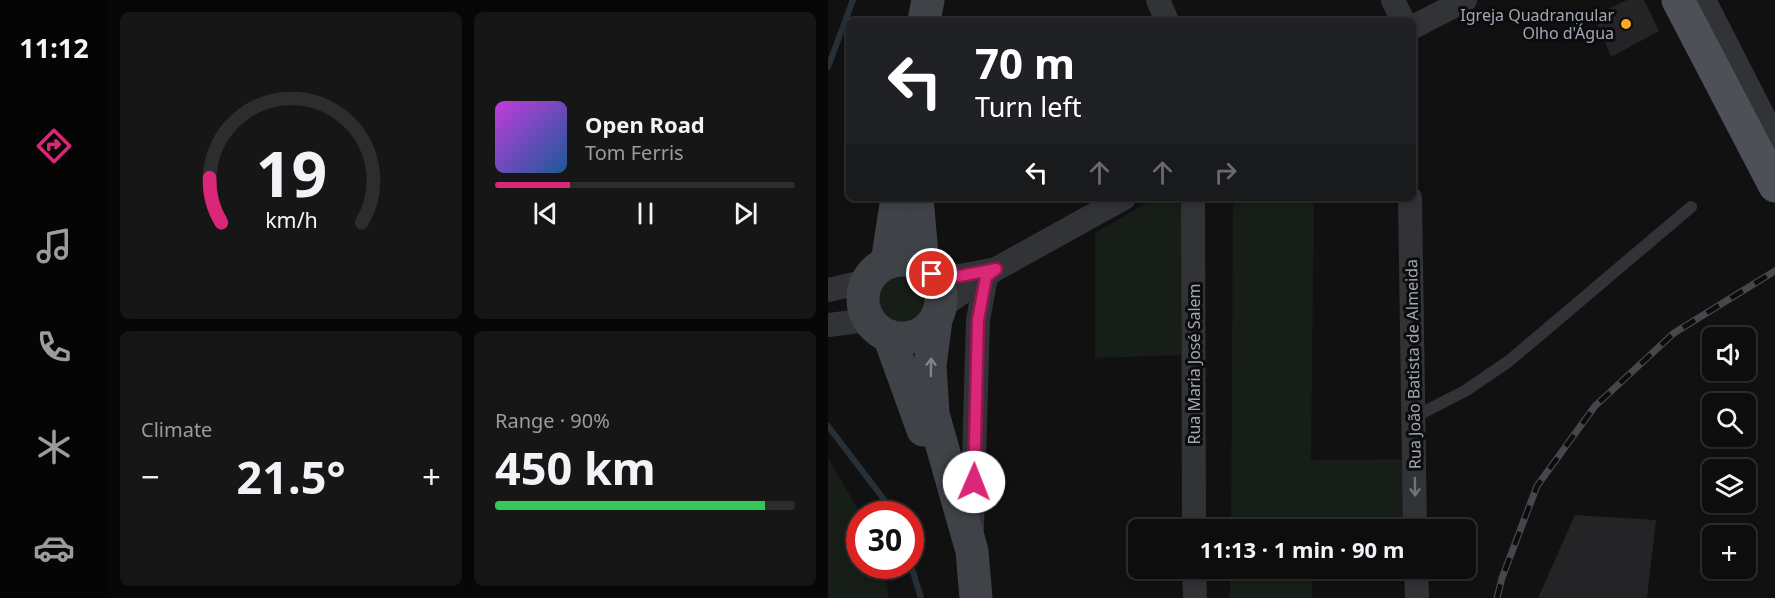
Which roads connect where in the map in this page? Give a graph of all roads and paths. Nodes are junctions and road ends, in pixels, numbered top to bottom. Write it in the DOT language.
graph roads {
  1 [pos="928,0"];
  2 [pos="1158,0"];
  3 [pos="1393,0"];
  4 [pos="1465,0"];
  5 [pos="1678,0"];
  6 [pos="1704,0"];
  7 [pos="925,18"];
  8 [pos="1166,18"];
  9 [pos="1402,18"];
  10 [pos="1416,25"];
  11 [pos="1775,139"];
  12 [pos="1775,186"];
  13 [pos="896,201"];
  14 [pos="917,201"];
  15 [pos="1119,201"];
  16 [pos="1193,201"];
  17 [pos="1410,201"];
  18 [pos="1691,207"];
  19 [pos="927,270"];
  20 [pos="877,272"];
  21 [pos="991,273"];
  22 [pos="828,290"];
  23 [pos="938,314"];
  24 [pos="828,325"];
  25 [pos="879,328"];
  26 [pos="1414,417"];
  27 [pos="1194,519"];
  28 [pos="1415,519"];
  29 [pos="973,572"];
  30 [pos="1194,579"];
  31 [pos="1416,579"];
  32 [pos="1195,598"];
  33 [pos="1417,598"];
  1 -- 7 [label="main road"];
  2 -- 8 [label="street"];
  3 -- 9 [label="street"];
  4 -- 10 [label="street"];
  5 -- 12 [label="main road"];
  6 -- 11 [label="street"];
  13 -- 20 [label="main road"];
  14 -- 19 [label="main road"];
  15 -- 21 [label="street"];
  16 -- 27 [label="street, Rua Maria José Salem"];
  17 -- 26 [label="street, Rua João Batista de Almeida"];
  18 -- 26 [label="lane"];
  19 -- 20 [label="main road"];
  19 -- 21 [label="street"];
  19 -- 23 [label="main road"];
  20 -- 22 [label="street"];
  20 -- 25 [label="main road"];
  21 -- 23 [label="street"];
  21 -- 29 [label="street"];
  23 -- 25 [label="main road"];
  29 -- 23 [label="main road, one-way"];
  24 -- 25 [label="street"];
  25 -- 29 [label="main road"];
  26 -- 28 [label="street, Rua João Batista de Almeida, one-way"];
  30 -- 32 [label="street"];
  31 -- 33 [label="street"];
}
